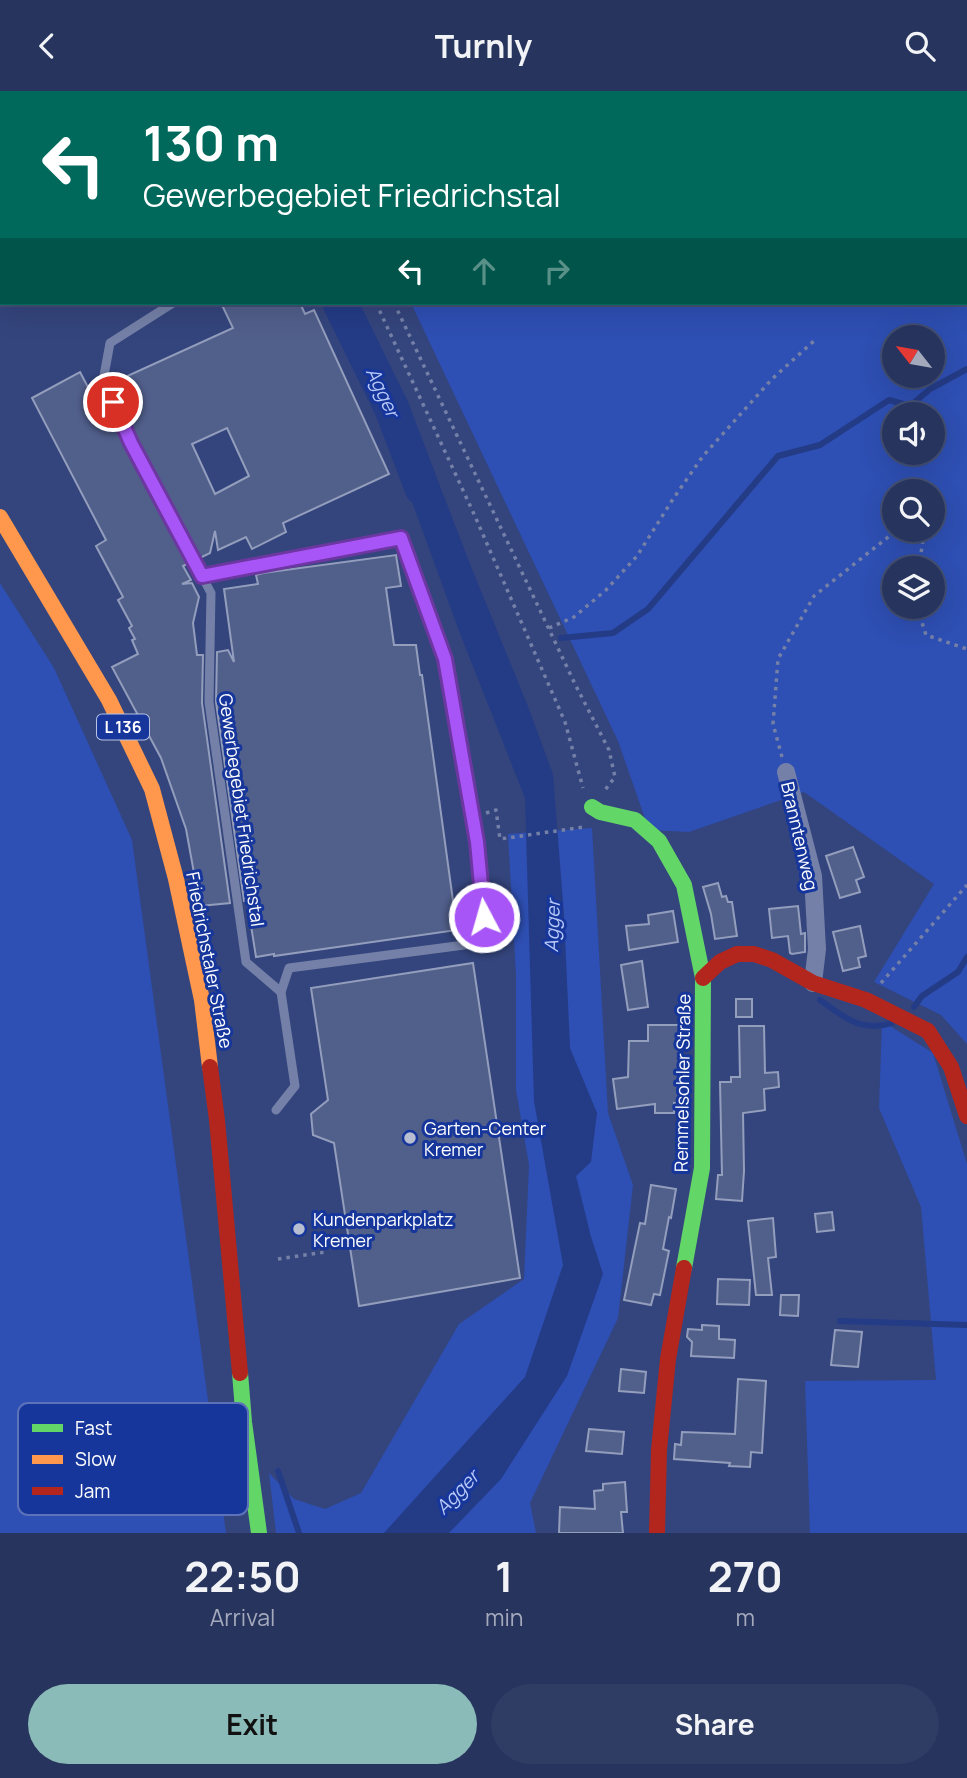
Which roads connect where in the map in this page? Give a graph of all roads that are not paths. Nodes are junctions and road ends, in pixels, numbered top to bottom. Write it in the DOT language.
graph roads {
  1 [pos="170,305"];
  2 [pos="0,517"];
  3 [pos="202,576"];
  4 [pos="786,772"];
  5 [pos="593,807"];
  6 [pos="702,978"];
  7 [pos="813,983"];
  8 [pos="281,992"];
  9 [pos="276,1110"];
  10 [pos="967,1116"];
  11 [pos="242,1403"];
  12 [pos="248,1452"];
  13 [pos="259,1533"];
  14 [pos="657,1533"];
  1 -- 3 [label="lane, Gewerbegebiet Friedrichstal"];
  2 -- 11 [label="street, Friedrichstaler Straße / L 136"];
  3 -- 8 [label="lane, Gewerbegebiet Friedrichstal"];
  3 -- 8 [label="lane"];
  4 -- 7 [label="street, Branntenweg"];
  5 -- 6 [label="street, Remmelsohler Straße"];
  6 -- 7 [label="street"];
  6 -- 14 [label="street, Remmelsohler Straße"];
  7 -- 10 [label="street"];
  8 -- 9 [label="lane"];
  12 -- 13 [label="street, Friedrichstaler Straße / L 136"];
}
